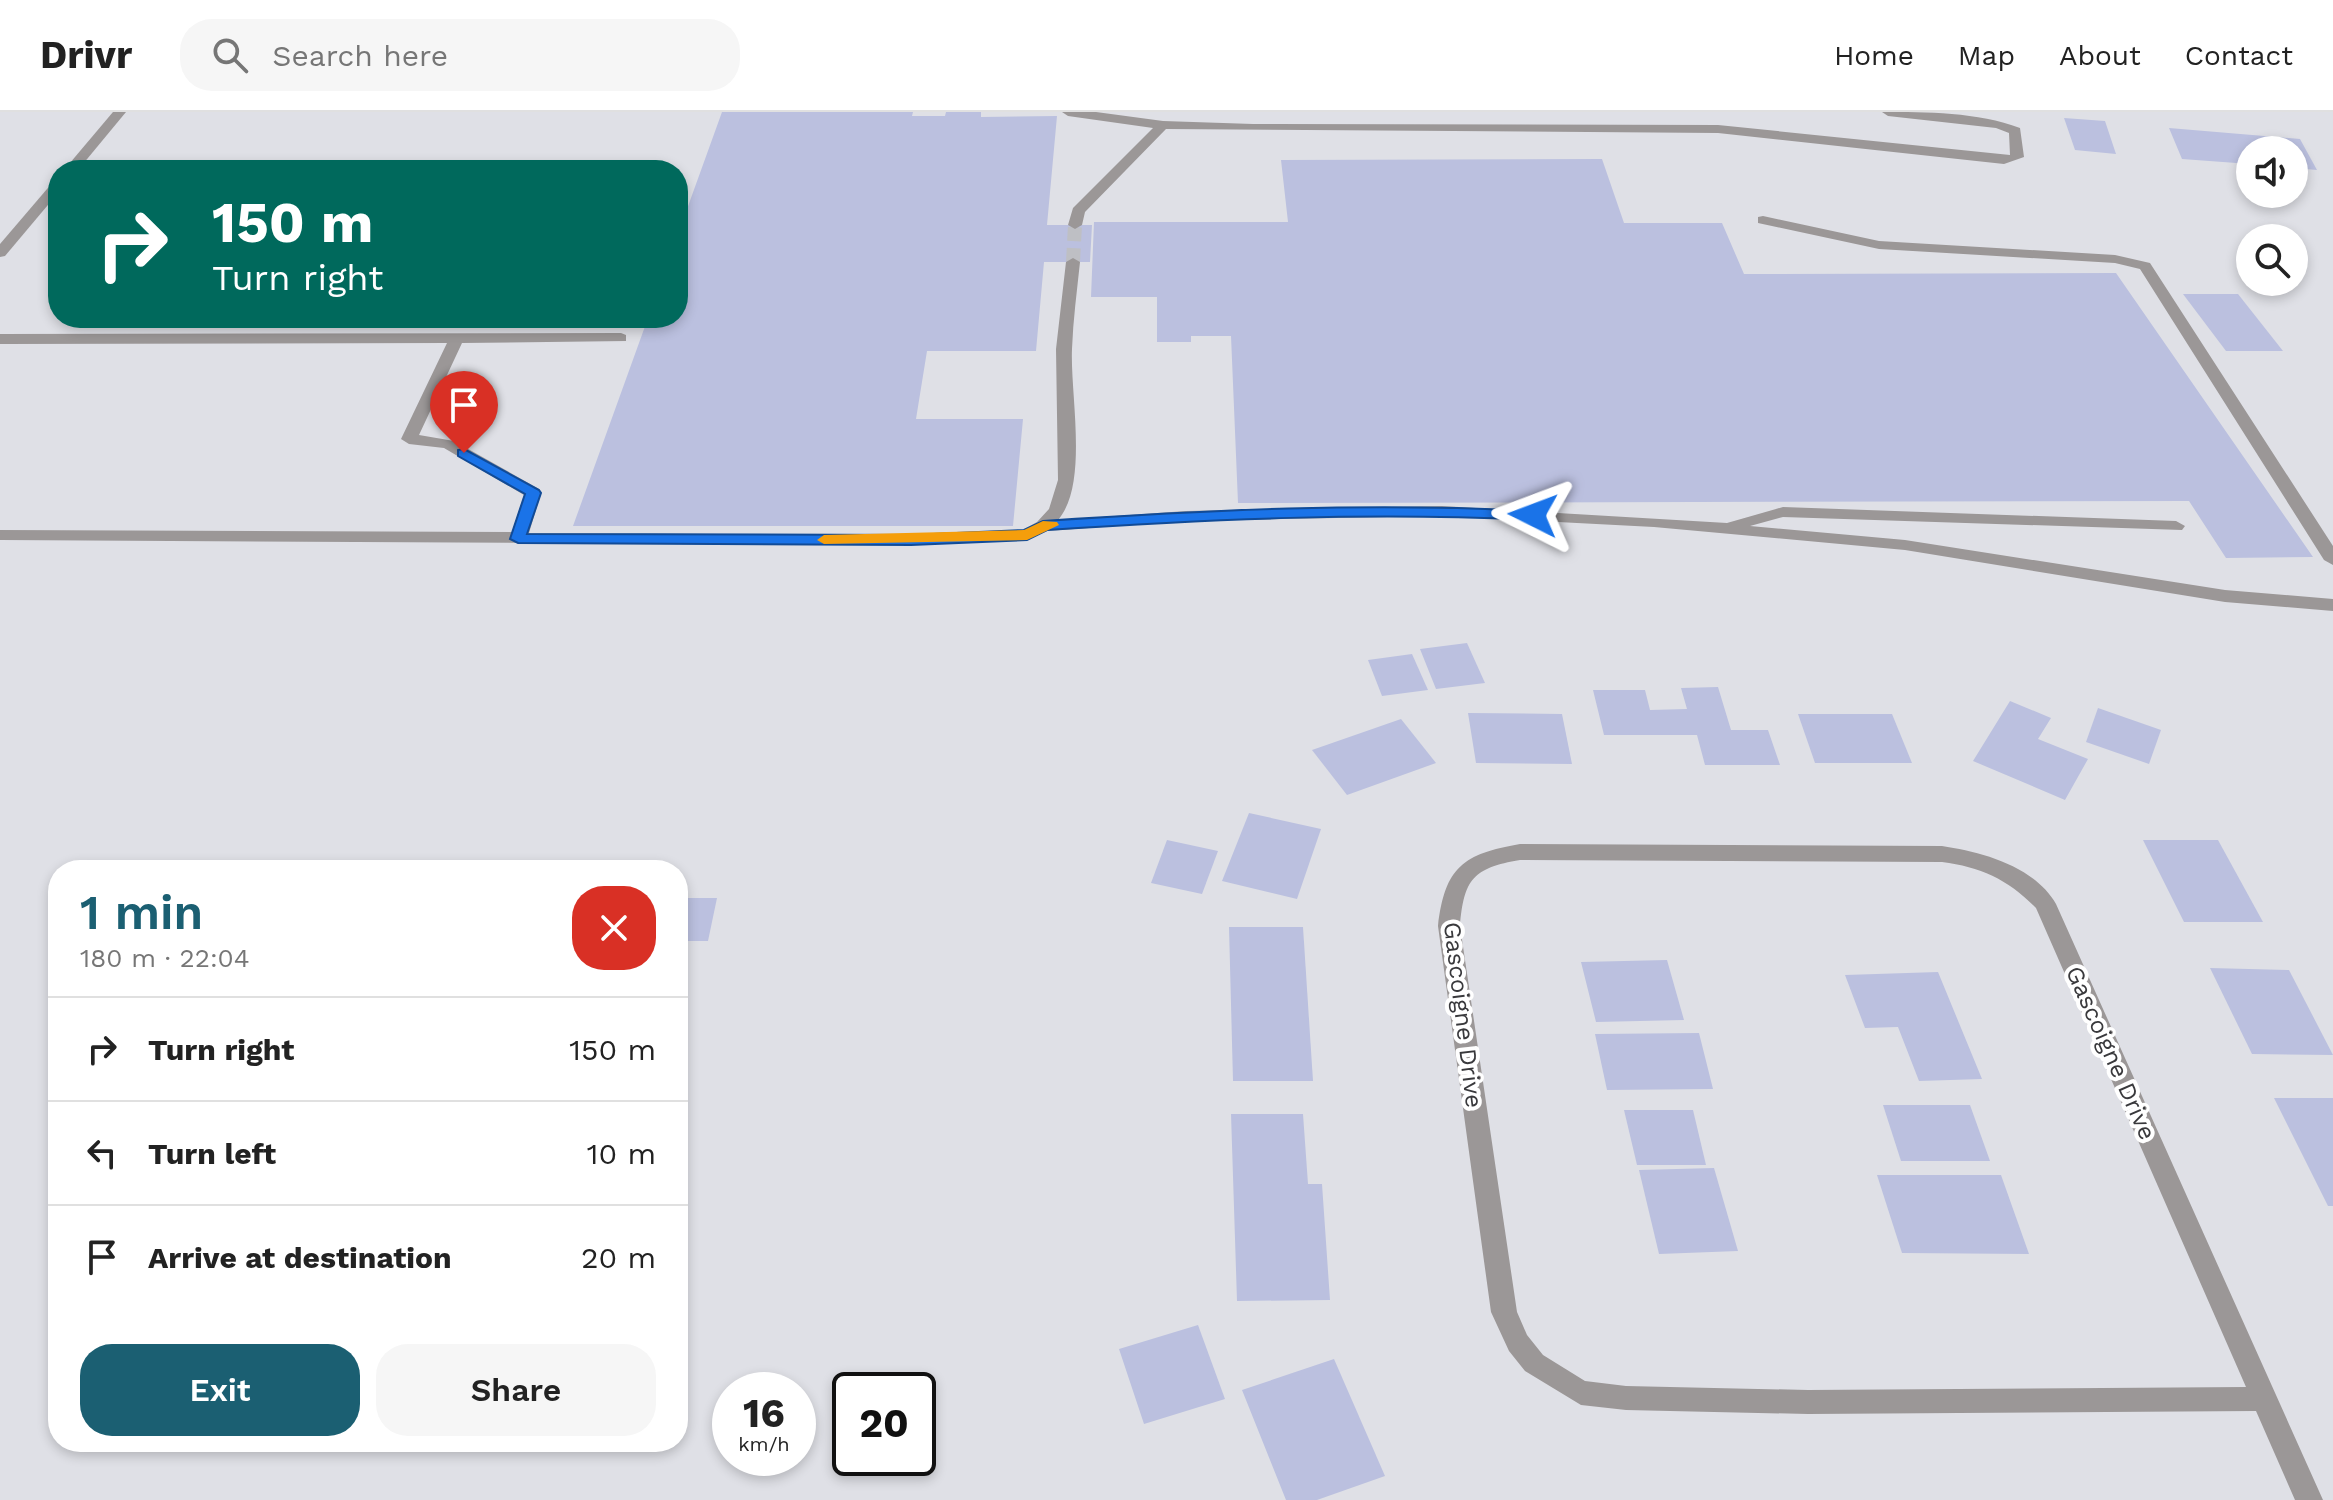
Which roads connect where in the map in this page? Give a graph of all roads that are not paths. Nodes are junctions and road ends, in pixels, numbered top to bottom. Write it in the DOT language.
graph roads {
  1 [pos="120,112"];
  2 [pos="1068,112"];
  3 [pos="1721,112"];
  4 [pos="1888,112"];
  5 [pos="1163,125"];
  6 [pos="1718,129"];
  7 [pos="79,160"];
  8 [pos="48,197"];
  9 [pos="1763,220"];
  10 [pos="1075,225"];
  11 [pos="0,253"];
  12 [pos="1073,262"];
  13 [pos="457,338"];
  14 [pos="621,338"];
  15 [pos="0,339"];
  16 [pos="1043,526"];
  17 [pos="2176,526"];
  18 [pos="1720,528"];
  19 [pos="0,535"];
  20 [pos="518,539"];
  21 [pos="2333,560"];
  22 [pos="2333,605"];
  23 [pos="2264,1399"];
  24 [pos="2309,1500"];
  1 -- 7 [label="street"];
  2 -- 5 [label="street"];
  3 -- 6 [label="street"];
  4 -- 6 [label="street"];
  5 -- 6 [label="street"];
  5 -- 10 [label="street"];
  8 -- 11 [label="street"];
  9 -- 21 [label="street"];
  12 -- 16 [label="street"];
  13 -- 14 [label="street"];
  13 -- 15 [label="street"];
  13 -- 20 [label="street"];
  16 -- 18 [label="street"];
  16 -- 20 [label="street"];
  17 -- 18 [label="street"];
  18 -- 22 [label="street"];
  19 -- 20 [label="street"];
  23 -- 23 [label="street, Gascoigne Drive"];
  23 -- 24 [label="street, Gascoigne Drive"];
}
